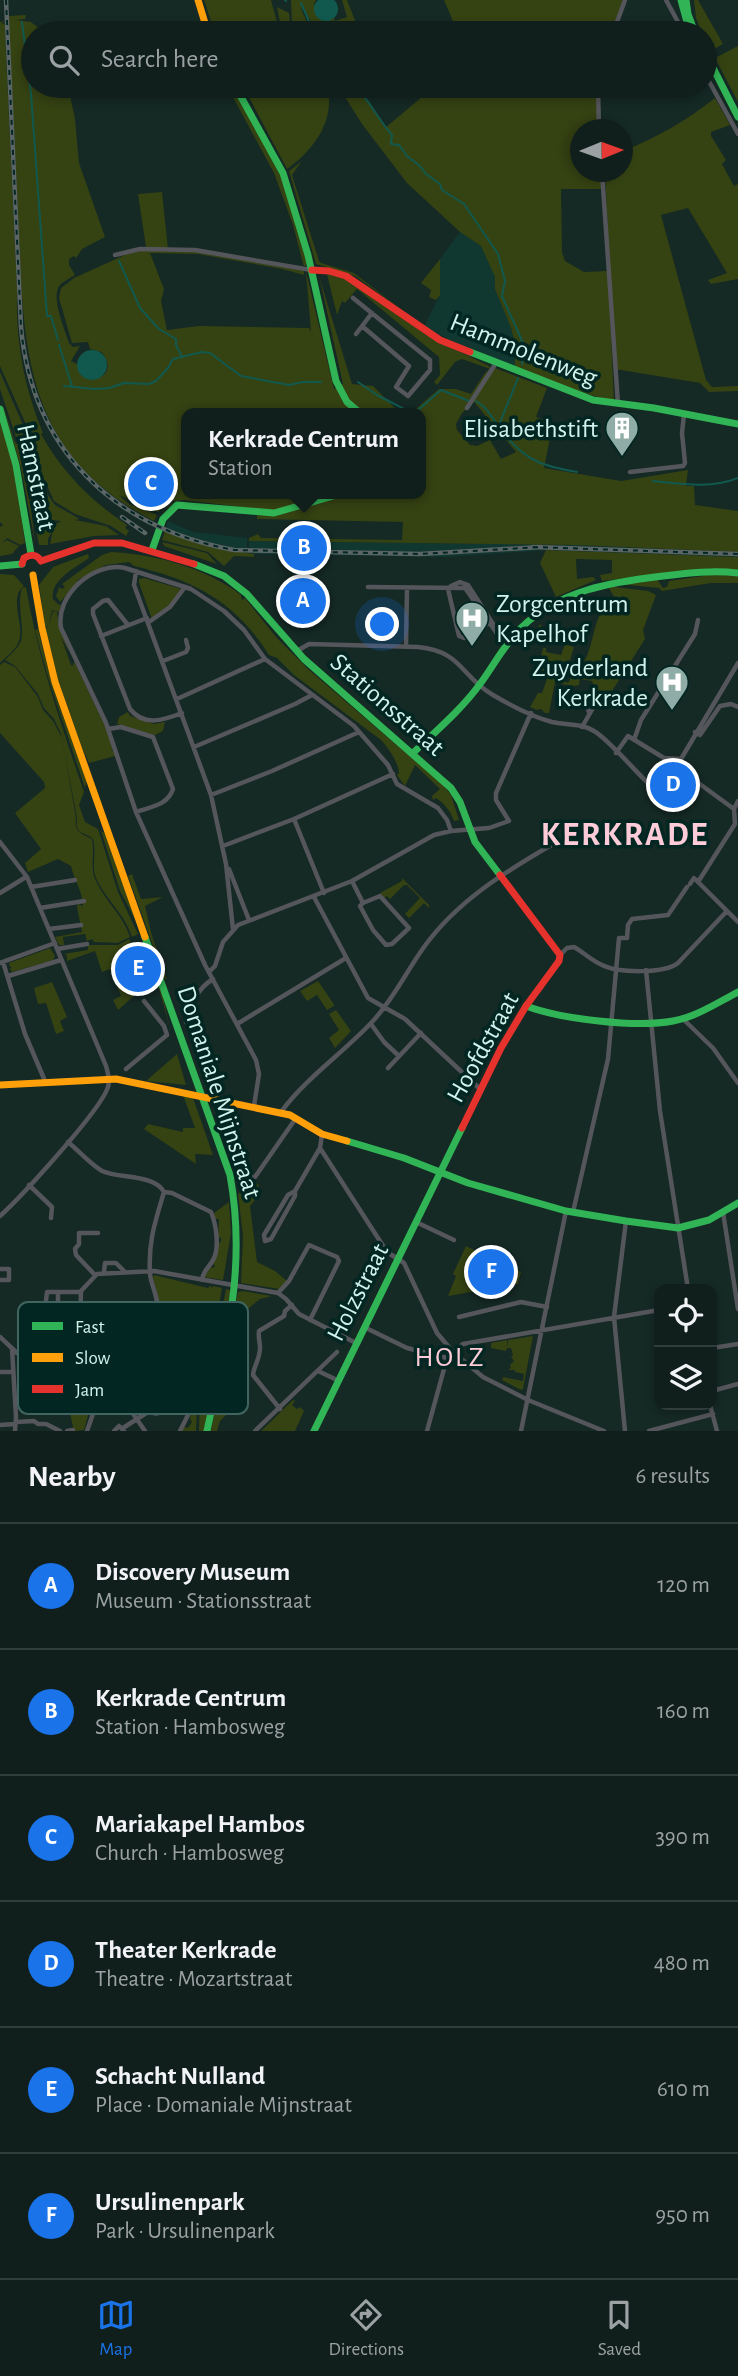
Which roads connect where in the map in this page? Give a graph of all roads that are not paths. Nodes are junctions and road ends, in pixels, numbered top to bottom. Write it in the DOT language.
graph roads {
  1 [pos="198,0"];
  2 [pos="625,0"];
  3 [pos="666,0"];
  4 [pos="684,0"];
  5 [pos="204,21"];
  6 [pos="617,21"];
  7 [pos="677,21"];
  8 [pos="689,21"];
  9 [pos="717,76"];
  10 [pos="717,78"];
  11 [pos="721,84"];
  12 [pos="717,96"];
  13 [pos="242,98"];
  14 [pos="598,98"];
  15 [pos="738,117"];
  16 [pos="599,119"];
  17 [pos="738,134"];
  18 [pos="603,182"];
  19 [pos="115,256"];
  20 [pos="312,270"];
  21 [pos="353,298"];
  22 [pos="372,313"];
  23 [pos="362,326"];
  24 [pos="355,334"];
  25 [pos="496,363"];
  26 [pos="618,404"];
  27 [pos="354,408"];
  28 [pos="467,408"];
  29 [pos="0,409"];
  30 [pos="684,414"];
  31 [pos="738,424"];
  32 [pos="630,472"];
  33 [pos="323,499"];
  34 [pos="152,550"];
  35 [pos="31,554"];
  36 [pos="41,561"];
  37 [pos="22,564"];
  38 [pos="0,566"];
  39 [pos="136,571"];
  40 [pos="738,573"];
  41 [pos="33,575"];
  42 [pos="185,586"];
  43 [pos="368,587"];
  44 [pos="407,588"];
  45 [pos="448,589"];
  46 [pos="148,620"];
  47 [pos="698,620"];
  48 [pos="490,622"];
  49 [pos="128,625"];
  50 [pos="101,636"];
  51 [pos="186,640"];
  52 [pos="505,645"];
  53 [pos="406,646"];
  54 [pos="297,651"];
  55 [pos="265,659"];
  56 [pos="163,661"];
  57 [pos="738,663"];
  58 [pos="480,685"];
  59 [pos="312,695"];
  60 [pos="177,699"];
  61 [pos="738,707"];
  62 [pos="589,712"];
  63 [pos="182,713"];
  64 [pos="531,713"];
  65 [pos="582,727"];
  66 [pos="108,729"];
  67 [pos="359,732"];
  68 [pos="695,732"];
  69 [pos="634,740"];
  70 [pos="194,747"];
  71 [pos="413,753"];
  72 [pos="616,753"];
  73 [pos="681,760"];
  74 [pos="393,774"];
  75 [pos="648,783"];
  76 [pos="211,795"];
  77 [pos="738,801"];
  78 [pos="734,809"];
  79 [pos="136,812"];
  80 [pos="294,819"];
  81 [pos="737,821"];
  82 [pos="468,830"];
  83 [pos="451,831"];
  84 [pos="0,842"];
  85 [pos="553,844"];
  86 [pos="223,846"];
  87 [pos="226,864"];
  88 [pos="500,875"];
  89 [pos="27,877"];
  90 [pos="75,880"];
  91 [pos="696,880"];
  92 [pos="352,881"];
  93 [pos="31,887"];
  94 [pos="0,893"];
  95 [pos="324,893"];
  96 [pos="314,897"];
  97 [pos="84,901"];
  98 [pos="363,903"];
  99 [pos="40,908"];
  100 [pos="726,912"];
  101 [pos="249,920"];
  102 [pos="738,922"];
  103 [pos="81,925"];
  104 [pos="49,929"];
  105 [pos="233,929"];
  106 [pos="87,944"];
  107 [pos="56,946"];
  108 [pos="560,955"];
  109 [pos="346,958"];
  110 [pos="61,960"];
  111 [pos="2,963"];
  112 [pos="617,968"];
  113 [pos="646,970"];
  114 [pos="209,972"];
  115 [pos="8,976"];
  116 [pos="213,979"];
  117 [pos="738,992"];
  118 [pos="144,1002"];
  119 [pos="526,1006"];
  120 [pos="384,1008"];
  121 [pos="683,1019"];
  122 [pos="613,1020"];
  123 [pos="186,1022"];
  124 [pos="651,1023"];
  125 [pos="237,1024"];
  126 [pos="371,1024"];
  127 [pos="421,1033"];
  128 [pos="399,1056"];
  129 [pos="388,1068"];
  130 [pos="126,1069"];
  131 [pos="109,1080"];
  132 [pos="45,1081"];
  133 [pos="738,1083"];
  134 [pos="0,1085"];
  135 [pos="481,1090"];
  136 [pos="201,1095"];
  137 [pos="254,1106"];
  138 [pos="281,1112"];
  139 [pos="296,1118"];
  140 [pos="322,1134"];
  141 [pos="68,1142"];
  142 [pos="320,1148"];
  143 [pos="440,1173"];
  144 [pos="246,1177"];
  145 [pos="29,1185"];
  146 [pos="295,1191"];
  147 [pos="164,1192"];
  148 [pos="738,1203"];
  149 [pos="569,1212"];
  150 [pos="723,1212"];
  151 [pos="0,1216"];
  152 [pos="51,1218"];
  153 [pos="626,1221"];
  154 [pos="416,1222"];
  155 [pos="678,1228"];
  156 [pos="98,1233"];
  157 [pos="454,1240"];
  158 [pos="397,1259"];
  159 [pos="0,1269"];
  160 [pos="150,1271"];
  161 [pos="104,1272"];
  162 [pos="124,1272"];
  163 [pos="95,1275"];
  164 [pos="0,1280"];
  165 [pos="202,1280"];
  166 [pos="687,1284"];
  167 [pos="235,1286"];
  168 [pos="58,1292"];
  169 [pos="81,1292"];
  170 [pos="278,1293"];
  171 [pos="46,1302"];
  172 [pos="58,1302"];
  173 [pos="81,1302"];
  174 [pos="157,1302"];
  175 [pos="232,1302"];
  176 [pos="292,1305"];
  177 [pos="547,1307"];
  178 [pos="738,1310"];
  179 [pos="654,1311"];
  180 [pos="459,1317"];
  181 [pos="614,1317"];
  182 [pos="310,1320"];
  183 [pos="364,1327"];
  184 [pos="543,1329"];
  185 [pos="0,1337"];
  186 [pos="356,1343"];
  187 [pos="738,1344"];
  188 [pos="717,1347"];
  189 [pos="12,1348"];
  190 [pos="18,1352"];
  191 [pos="337,1352"];
  192 [pos="453,1352"];
  193 [pos="18,1358"];
  194 [pos="447,1358"];
  195 [pos="12,1364"];
  196 [pos="318,1371"];
  197 [pos="0,1372"];
  198 [pos="12,1372"];
  199 [pos="337,1380"];
  200 [pos="738,1384"];
  201 [pos="717,1390"];
  202 [pos="528,1400"];
  203 [pos="280,1409"];
  204 [pos="712,1410"];
  205 [pos="93,1414"];
  206 [pos="133,1414"];
  207 [pos="144,1414"];
  208 [pos="188,1414"];
  209 [pos="713,1415"];
  210 [pos="136,1418"];
  211 [pos="16,1423"];
  212 [pos="0,1425"];
  213 [pos="124,1429"];
  214 [pos="73,1430"];
  215 [pos="15,1431"];
  216 [pos="60,1431"];
  217 [pos="67,1431"];
  218 [pos="87,1431"];
  219 [pos="114,1431"];
  220 [pos="145,1431"];
  221 [pos="180,1431"];
  222 [pos="255,1431"];
  223 [pos="314,1431"];
  224 [pos="427,1431"];
  225 [pos="521,1431"];
  226 [pos="604,1431"];
  227 [pos="625,1431"];
  228 [pos="649,1431"];
  229 [pos="717,1431"];
  1 -- 5 [label="main road"];
  2 -- 6 [label="street"];
  3 -- 7 [label="street"];
  4 -- 8 [label="main road"];
  9 -- 11 [label="main road"];
  10 -- 11 [label="main road"];
  11 -- 15 [label="main road"];
  12 -- 17 [label="street"];
  13 -- 20 [label="main road"];
  14 -- 16 [label="street"];
  18 -- 26 [label="street"];
  19 -- 20 [label="street"];
  20 -- 25 [label="main road, Hammolenweg"];
  20 -- 27 [label="main road"];
  21 -- 22 [label="street"];
  22 -- 23 [label="street"];
  22 -- 23 [label="street"];
  23 -- 24 [label="street"];
  25 -- 26 [label="main road, Hammolenweg"];
  25 -- 28 [label="street"];
  26 -- 30 [label="main road, Hammolenweg"];
  29 -- 35 [label="main road, Hamstraat"];
  30 -- 31 [label="main road, Hammolenweg"];
  30 -- 32 [label="street"];
  33 -- 34 [label="main road"];
  34 -- 36 [label="main road, Stationsstraat"];
  34 -- 54 [label="main road, Stationsstraat"];
  35 -- 36 [label="main road"];
  35 -- 37 [label="main road"];
  36 -- 41 [label="main road"];
  37 -- 38 [label="main road"];
  37 -- 41 [label="main road"];
  39 -- 42 [label="street"];
  39 -- 46 [label="street"];
  39 -- 66 [label="street"];
  40 -- 52 [label="main road"];
  41 -- 136 [label="main road, Domaniale Mijnstraat"];
  42 -- 46 [label="street"];
  42 -- 55 [label="street"];
  43 -- 44 [label="street"];
  44 -- 45 [label="street"];
  44 -- 53 [label="street"];
  45 -- 48 [label="street"];
  45 -- 48 [label="street"];
  46 -- 49 [label="street"];
  46 -- 56 [label="street"];
  47 -- 69 [label="street"];
  48 -- 52 [label="street"];
  49 -- 50 [label="street"];
  49 -- 50 [label="street"];
  50 -- 63 [label="street"];
  51 -- 56 [label="street"];
  52 -- 58 [label="main road"];
  53 -- 54 [label="street"];
  53 -- 58 [label="street"];
  54 -- 71 [label="main road, Stationsstraat"];
  55 -- 59 [label="street"];
  55 -- 60 [label="street"];
  56 -- 60 [label="street"];
  57 -- 68 [label="street"];
  58 -- 64 [label="street"];
  58 -- 71 [label="main road"];
  59 -- 67 [label="street"];
  59 -- 70 [label="street"];
  60 -- 63 [label="street"];
  61 -- 68 [label="street"];
  62 -- 65 [label="street"];
  63 -- 70 [label="street"];
  64 -- 65 [label="street"];
  64 -- 82 [label="street"];
  65 -- 72 [label="street"];
  66 -- 79 [label="street"];
  66 -- 79 [label="street"];
  67 -- 74 [label="street"];
  67 -- 76 [label="street"];
  68 -- 73 [label="street"];
  69 -- 72 [label="street"];
  69 -- 73 [label="street"];
  70 -- 76 [label="street"];
  71 -- 82 [label="main road, Stationsstraat"];
  72 -- 75 [label="street"];
  73 -- 78 [label="street"];
  74 -- 80 [label="street"];
  74 -- 83 [label="street"];
  76 -- 86 [label="street"];
  77 -- 78 [label="street"];
  78 -- 81 [label="street"];
  79 -- 114 [label="street"];
  80 -- 86 [label="street"];
  80 -- 95 [label="street"];
  81 -- 91 [label="street"];
  82 -- 83 [label="street"];
  82 -- 88 [label="main road, Stationsstraat"];
  83 -- 92 [label="street"];
  84 -- 89 [label="street"];
  85 -- 88 [label="street"];
  86 -- 87 [label="street"];
  87 -- 101 [label="street"];
  87 -- 105 [label="street"];
  88 -- 108 [label="main road, Stationsstraat"];
  88 -- 120 [label="street"];
  89 -- 93 [label="street"];
  89 -- 94 [label="street"];
  90 -- 93 [label="street"];
  91 -- 100 [label="street"];
  91 -- 112 [label="street"];
  92 -- 95 [label="street"];
  92 -- 98 [label="street"];
  93 -- 99 [label="street"];
  95 -- 96 [label="street"];
  96 -- 101 [label="street"];
  96 -- 109 [label="street"];
  97 -- 99 [label="street"];
  98 -- 98 [label="street"];
  99 -- 104 [label="street"];
  100 -- 102 [label="street"];
  100 -- 113 [label="street"];
  101 -- 105 [label="street"];
  103 -- 104 [label="street"];
  104 -- 107 [label="street"];
  105 -- 114 [label="street"];
  106 -- 107 [label="street"];
  107 -- 110 [label="street"];
  107 -- 111 [label="street"];
  108 -- 112 [label="street, Hoofdstraat"];
  108 -- 119 [label="main road, Hoofdstraat"];
  109 -- 120 [label="street"];
  109 -- 125 [label="street"];
  110 -- 115 [label="street"];
  110 -- 131 [label="street"];
  111 -- 115 [label="street"];
  112 -- 113 [label="street"];
  112 -- 122 [label="street"];
  113 -- 124 [label="street"];
  114 -- 116 [label="street"];
  115 -- 132 [label="street"];
  116 -- 123 [label="street"];
  116 -- 125 [label="street"];
  117 -- 121 [label="main road"];
  118 -- 130 [label="street"];
  119 -- 122 [label="main road"];
  119 -- 135 [label="main road, Hoofdstraat"];
  120 -- 126 [label="street"];
  120 -- 127 [label="street"];
  121 -- 124 [label="main road"];
  121 -- 133 [label="street"];
  122 -- 124 [label="main road"];
  122 -- 149 [label="street"];
  124 -- 155 [label="street"];
  125 -- 137 [label="street"];
  126 -- 128 [label="street"];
  126 -- 138 [label="street"];
  127 -- 128 [label="street"];
  127 -- 135 [label="street"];
  128 -- 129 [label="street"];
  131 -- 132 [label="main road"];
  131 -- 136 [label="main road"];
  131 -- 141 [label="street"];
  132 -- 134 [label="main road"];
  135 -- 143 [label="main road, Hoofdstraat"];
  136 -- 137 [label="main road"];
  136 -- 167 [label="main road, Domaniale Mijnstraat"];
  137 -- 138 [label="main road"];
  138 -- 139 [label="main road"];
  139 -- 140 [label="main road"];
  139 -- 144 [label="street"];
  140 -- 142 [label="street"];
  140 -- 143 [label="main road"];
  141 -- 145 [label="street"];
  141 -- 147 [label="street"];
  142 -- 146 [label="street"];
  142 -- 158 [label="street"];
  143 -- 149 [label="main road"];
  143 -- 154 [label="main road, Holzstraat"];
  145 -- 151 [label="street"];
  145 -- 152 [label="street"];
  146 -- 146 [label="street"];
  147 -- 160 [label="street"];
  147 -- 165 [label="street"];
  148 -- 150 [label="main road"];
  149 -- 153 [label="main road"];
  149 -- 177 [label="street"];
  150 -- 155 [label="main road"];
  150 -- 178 [label="street"];
  153 -- 155 [label="main road"];
  153 -- 181 [label="street"];
  154 -- 157 [label="street"];
  154 -- 158 [label="main road, Holzstraat"];
  155 -- 166 [label="street"];
  156 -- 163 [label="street"];
  158 -- 183 [label="main road, Holzstraat"];
  158 -- 192 [label="street"];
  159 -- 164 [label="street"];
  160 -- 162 [label="street"];
  160 -- 165 [label="street"];
  160 -- 174 [label="street"];
  161 -- 162 [label="street"];
  161 -- 162 [label="street"];
  161 -- 163 [label="street"];
  163 -- 169 [label="street"];
  165 -- 167 [label="street"];
  167 -- 170 [label="street"];
  167 -- 175 [label="main road, Domaniale Mijnstraat"];
  168 -- 169 [label="street"];
  168 -- 171 [label="street"];
  168 -- 172 [label="street"];
  169 -- 173 [label="street"];
  170 -- 176 [label="street"];
  170 -- 182 [label="street"];
  176 -- 182 [label="street"];
  176 -- 203 [label="street"];
  177 -- 180 [label="street"];
  177 -- 184 [label="street"];
  179 -- 181 [label="street"];
  181 -- 184 [label="street"];
  181 -- 227 [label="street"];
  182 -- 186 [label="street"];
  183 -- 186 [label="main road, Holzstraat"];
  183 -- 194 [label="street"];
  184 -- 192 [label="street"];
  184 -- 202 [label="street"];
  185 -- 189 [label="street"];
  186 -- 199 [label="main road, Holzstraat"];
  187 -- 188 [label="street"];
  189 -- 190 [label="street"];
  189 -- 195 [label="street"];
  191 -- 196 [label="street"];
  192 -- 194 [label="street"];
  192 -- 202 [label="street"];
  193 -- 195 [label="street"];
  194 -- 224 [label="street"];
  195 -- 198 [label="street"];
  196 -- 199 [label="street"];
  196 -- 203 [label="street"];
  197 -- 198 [label="street"];
  198 -- 211 [label="street"];
  199 -- 223 [label="main road, Holzstraat"];
  200 -- 201 [label="street"];
  202 -- 225 [label="street"];
  202 -- 226 [label="street"];
  203 -- 222 [label="street"];
  204 -- 209 [label="street"];
  205 -- 218 [label="street"];
  206 -- 210 [label="street"];
  207 -- 210 [label="street"];
  208 -- 221 [label="street"];
  209 -- 228 [label="street"];
  209 -- 229 [label="street"];
  210 -- 213 [label="street"];
  210 -- 220 [label="street"];
  211 -- 212 [label="street"];
  211 -- 215 [label="street"];
  211 -- 216 [label="street"];
  213 -- 219 [label="street"];
  214 -- 217 [label="street"];
}
